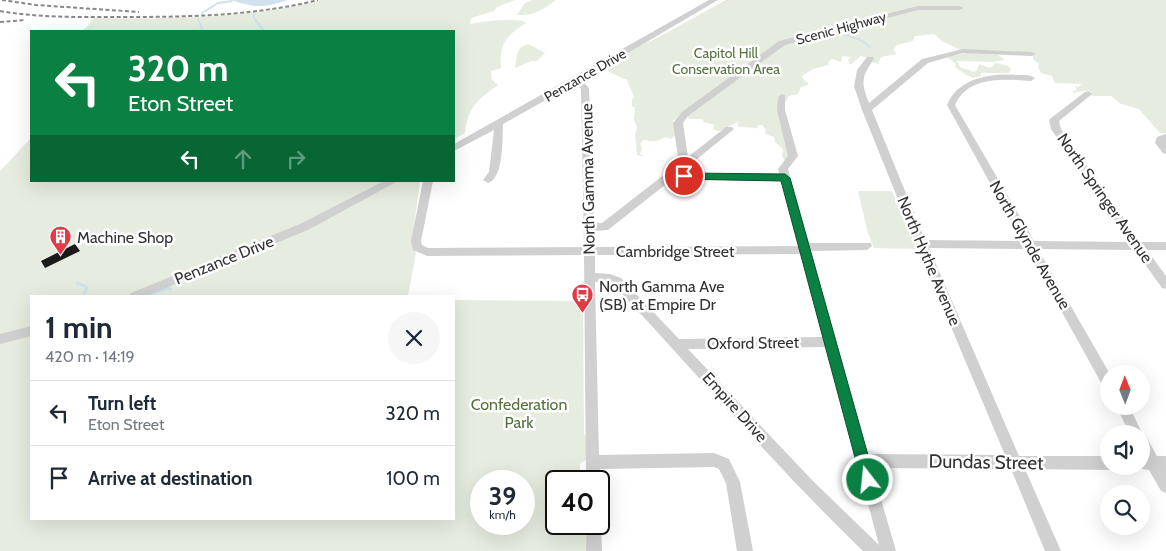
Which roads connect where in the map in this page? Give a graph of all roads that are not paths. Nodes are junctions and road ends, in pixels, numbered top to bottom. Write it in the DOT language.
graph roads {
  1 [pos="714,0"];
  2 [pos="960,8"];
  3 [pos="1032,54"];
  4 [pos="870,59"];
  5 [pos="1031,78"];
  6 [pos="576,79"];
  7 [pos="1088,94"];
  8 [pos="782,97"];
  9 [pos="866,110"];
  10 [pos="499,123"];
  11 [pos="729,129"];
  12 [pos="1163,138"];
  13 [pos="455,147"];
  14 [pos="1166,152"];
  15 [pos="684,165"];
  16 [pos="674,173"];
  17 [pos="785,178"];
  18 [pos="488,180"];
  19 [pos="391,182"];
  20 [pos="428,182"];
  21 [pos="590,228"];
  22 [pos="922,244"];
  23 [pos="1030,245"];
  24 [pos="1138,245"];
  25 [pos="867,246"];
  26 [pos="1166,246"];
  27 [pos="804,250"];
  28 [pos="590,252"];
  29 [pos="590,277"];
  30 [pos="1166,285"];
  31 [pos="137,295"];
  32 [pos="30,331"];
  33 [pos="0,338"];
  34 [pos="829,342"];
  35 [pos="678,344"];
  36 [pos="1100,368"];
  37 [pos="863,461"];
  38 [pos="592,462"];
  39 [pos="1015,462"];
  40 [pos="1100,463"];
  41 [pos="1154,463"];
  42 [pos="592,470"];
  43 [pos="1166,486"];
  44 [pos="594,535"];
  45 [pos="594,551"];
  46 [pos="744,551"];
  47 [pos="874,551"];
  48 [pos="888,551"];
  49 [pos="1053,551"];
  1 -- 6 [label="street, Penzance Drive"];
  2 -- 15 [label="street, Scenic Highway"];
  3 -- 9 [label="street"];
  4 -- 9 [label="street, North Hythe Avenue"];
  5 -- 23 [label="street, North Glynde Avenue"];
  6 -- 10 [label="street, Penzance Drive"];
  6 -- 21 [label="street, North Gamma Avenue"];
  7 -- 24 [label="street, North Springer Avenue"];
  8 -- 17 [label="street"];
  9 -- 22 [label="street, North Hythe Avenue"];
  10 -- 13 [label="street, Penzance Drive"];
  10 -- 18 [label="street"];
  11 -- 15 [label="street"];
  12 -- 14 [label="street"];
  15 -- 16 [label="street"];
  16 -- 17 [label="street"];
  16 -- 21 [label="street"];
  17 -- 27 [label="street"];
  19 -- 31 [label="street, Penzance Drive"];
  20 -- 28 [label="street, Cambridge Street"];
  21 -- 28 [label="street, North Gamma Avenue"];
  22 -- 23 [label="street"];
  22 -- 39 [label="street, North Hythe Avenue"];
  23 -- 24 [label="street"];
  23 -- 36 [label="street, North Glynde Avenue"];
  24 -- 26 [label="street"];
  24 -- 30 [label="street, North Springer Avenue"];
  25 -- 27 [label="street, Cambridge Street"];
  27 -- 28 [label="street, Cambridge Street"];
  27 -- 34 [label="street"];
  28 -- 29 [label="street, North Gamma Avenue"];
  29 -- 35 [label="street, Empire Drive"];
  29 -- 38 [label="street, North Gamma Avenue"];
  32 -- 33 [label="street"];
  34 -- 35 [label="street, Oxford Street"];
  34 -- 37 [label="street"];
  35 -- 47 [label="street, Empire Drive"];
  37 -- 39 [label="street, Dundas Street"];
  37 -- 48 [label="street"];
  38 -- 42 [label="street, North Gamma Avenue"];
  38 -- 46 [label="street"];
  39 -- 40 [label="street, Dundas Street"];
  39 -- 49 [label="street, North Hythe Avenue"];
  41 -- 43 [label="street"];
  44 -- 45 [label="street"];
}
